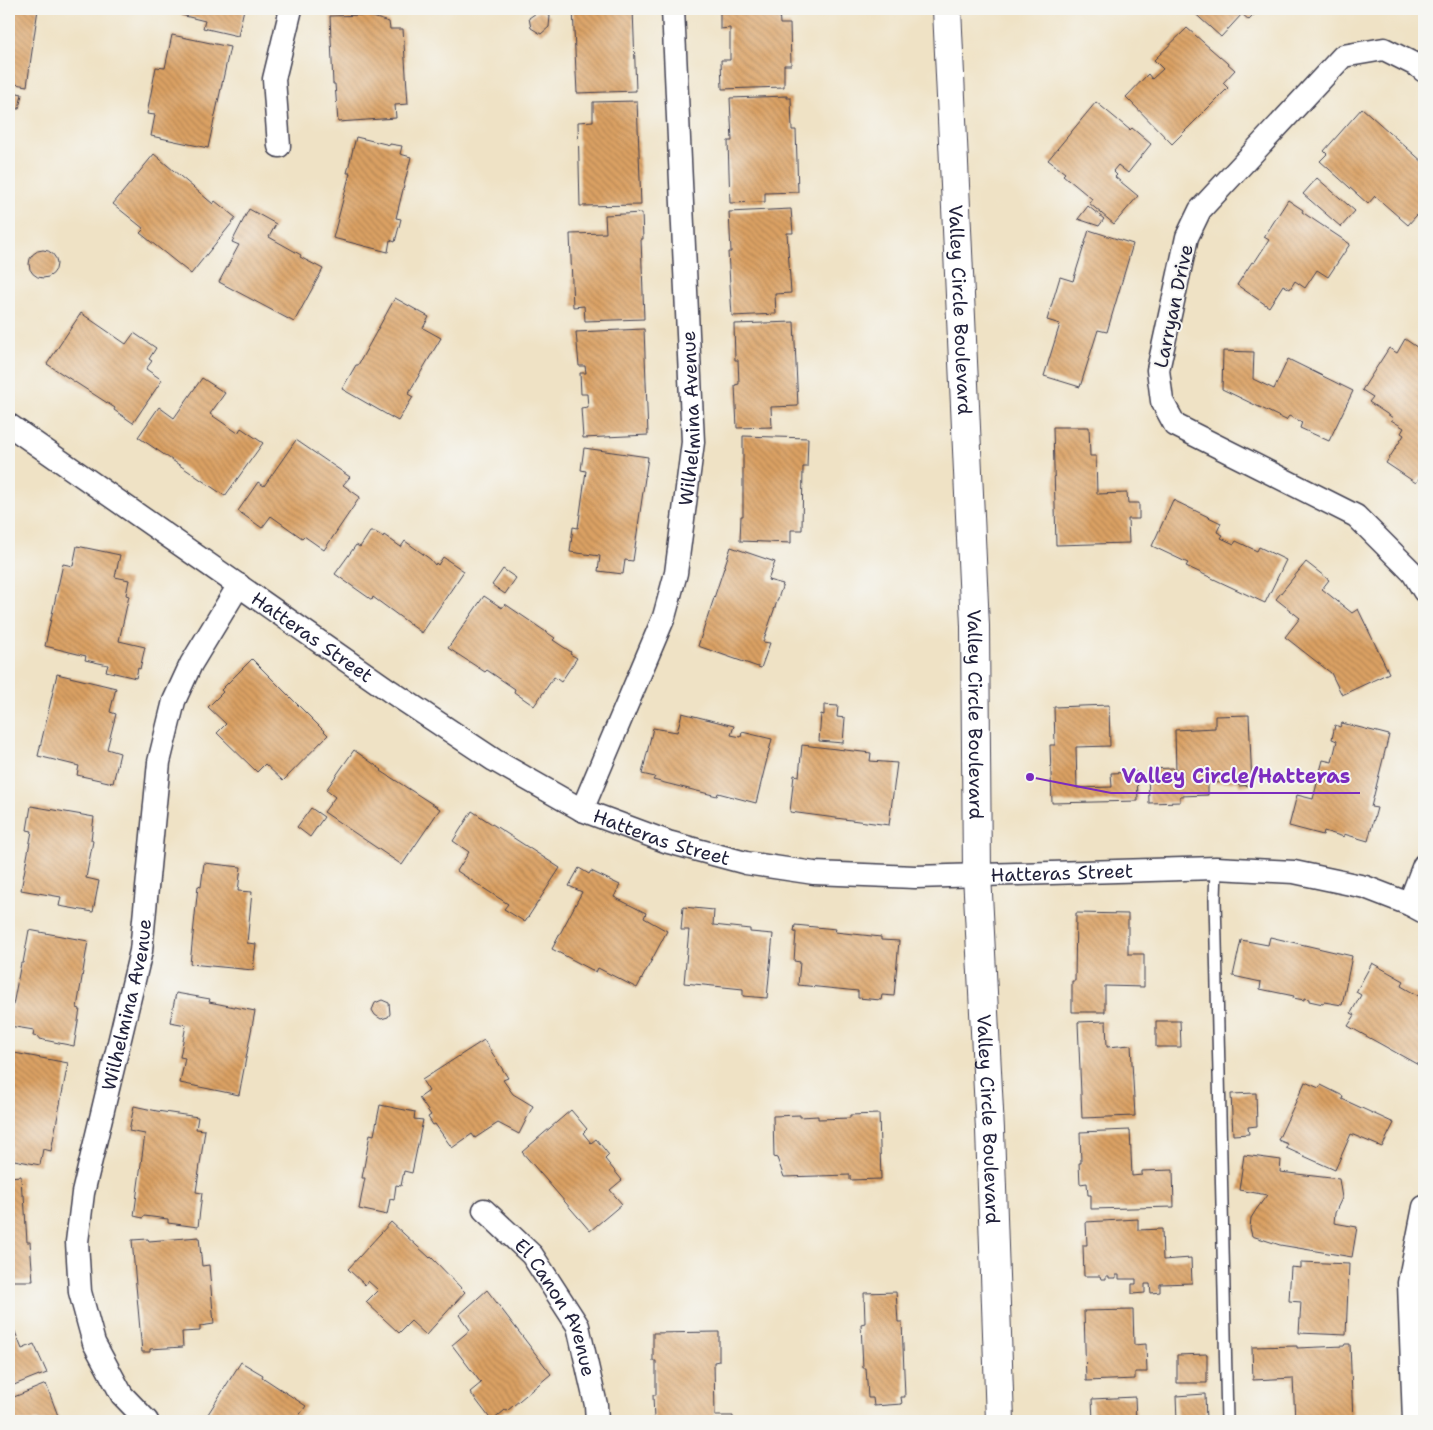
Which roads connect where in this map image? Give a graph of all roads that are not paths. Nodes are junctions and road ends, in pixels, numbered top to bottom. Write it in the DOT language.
graph roads {
  1 [pos="291,9"];
  2 [pos="673,9"];
  3 [pos="947,9"];
  4 [pos="1424,71"];
  5 [pos="279,146"];
  6 [pos="9,425"];
  7 [pos="239,585"];
  8 [pos="1424,591"];
  9 [pos="582,810"];
  10 [pos="1424,865"];
  11 [pos="1216,868"];
  12 [pos="977,874"];
  13 [pos="1416,908"];
  14 [pos="1424,1207"];
  15 [pos="484,1210"];
  16 [pos="146,1421"];
  17 [pos="596,1421"];
  18 [pos="1000,1421"];
  19 [pos="1227,1421"];
  20 [pos="1414,1421"];
  1 -- 5 [label="street"];
  2 -- 9 [label="street, Wilhelmina Avenue"];
  3 -- 12 [label="main road, Valley Circle Boulevard"];
  4 -- 8 [label="street, Larryan Drive"];
  6 -- 7 [label="street, Hatteras Street"];
  7 -- 9 [label="street, Hatteras Street"];
  7 -- 16 [label="street, Wilhelmina Avenue"];
  9 -- 12 [label="street, Hatteras Street"];
  10 -- 13 [label="street"];
  11 -- 12 [label="street, Hatteras Street"];
  11 -- 13 [label="street, Hatteras Street"];
  11 -- 19 [label="lane"];
  12 -- 18 [label="main road, Valley Circle Boulevard"];
  14 -- 20 [label="street"];
  15 -- 17 [label="street, El Canon Avenue"];
}
